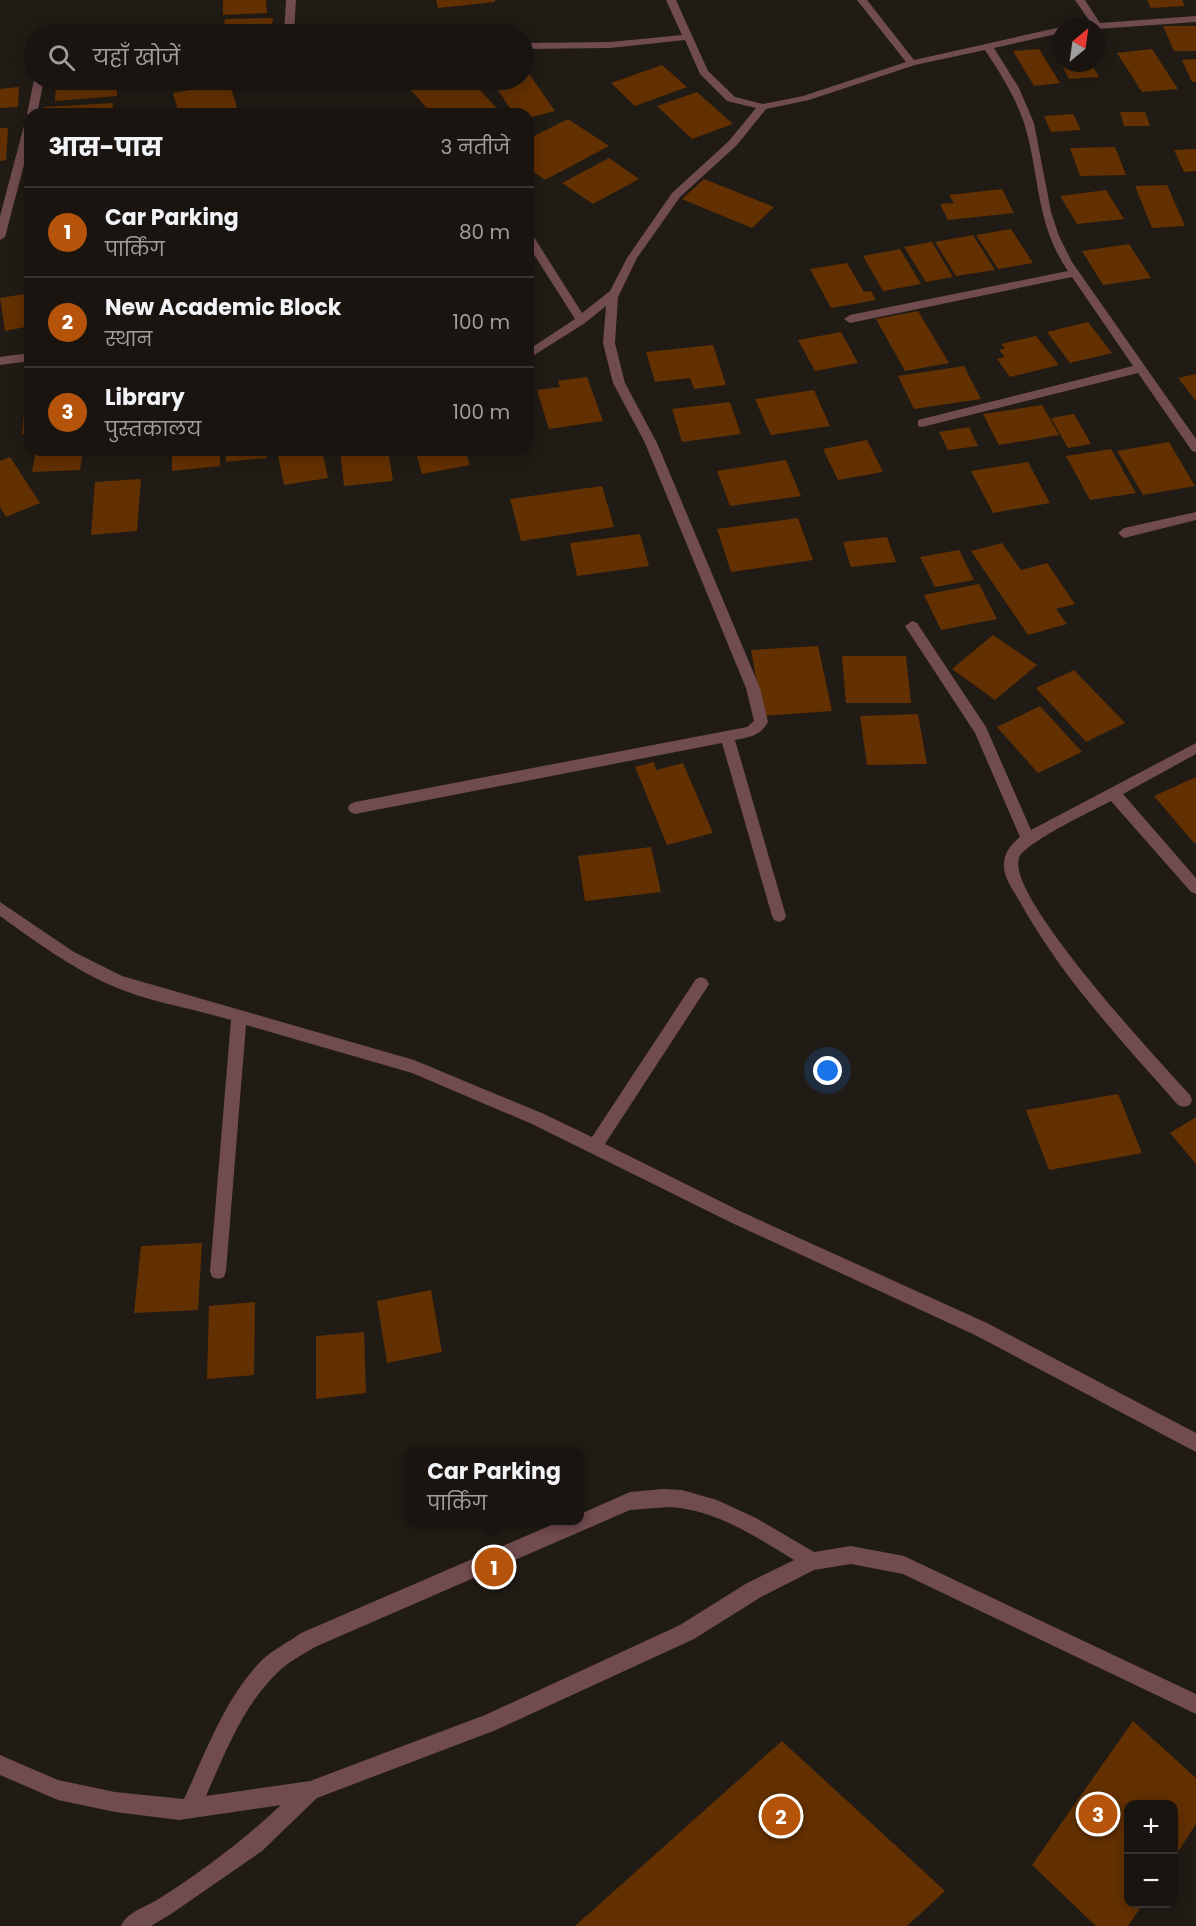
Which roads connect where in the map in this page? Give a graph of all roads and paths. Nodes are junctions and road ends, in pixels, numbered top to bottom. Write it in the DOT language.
graph roads {
  1 [pos="291,0"];
  2 [pos="671,0"];
  3 [pos="862,0"];
  4 [pos="1080,0"];
  5 [pos="1092,18"];
  6 [pos="1196,19"];
  7 [pos="290,24"];
  8 [pos="1106,24"];
  9 [pos="1052,32"];
  10 [pos="687,37"];
  11 [pos="534,46"];
  12 [pos="988,46"];
  13 [pos="912,63"];
  14 [pos="37,90"];
  15 [pos="763,107"];
  16 [pos="33,108"];
  17 [pos="24,145"];
  18 [pos="0,237"];
  19 [pos="534,245"];
  20 [pos="1074,273"];
  21 [pos="614,293"];
  22 [pos="850,319"];
  23 [pos="582,320"];
  24 [pos="534,351"];
  25 [pos="24,358"];
  26 [pos="0,361"];
  27 [pos="1142,368"];
  28 [pos="922,423"];
  29 [pos="1196,448"];
  30 [pos="1196,516"];
  31 [pos="1124,533"];
  32 [pos="912,626"];
  33 [pos="727,737"];
  34 [pos="1196,748"];
  35 [pos="1113,793"];
  36 [pos="355,808"];
  37 [pos="1028,839"];
  38 [pos="1196,888"];
  39 [pos="0,908"];
  40 [pos="779,916"];
  41 [pos="701,984"];
  42 [pos="239,1016"];
  43 [pos="1184,1100"];
  44 [pos="595,1146"];
  45 [pos="218,1271"];
  46 [pos="1196,1443"];
  47 [pos="584,1521"];
  48 [pos="575,1525"];
  49 [pos="812,1561"];
  50 [pos="1196,1704"];
  51 [pos="0,1765"];
  52 [pos="310,1791"];
  53 [pos="190,1809"];
  54 [pos="131,1926"];
  1 -- 7 [label="street"];
  2 -- 10 [label="street"];
  3 -- 13 [label="street"];
  4 -- 5 [label="street"];
  6 -- 8 [label="street"];
  9 -- 12 [label="street"];
  10 -- 11 [label="street"];
  10 -- 15 [label="street"];
  12 -- 13 [label="street"];
  12 -- 20 [label="street"];
  13 -- 15 [label="street"];
  14 -- 16 [label="street"];
  15 -- 21 [label="street"];
  17 -- 18 [label="street"];
  19 -- 23 [label="street"];
  20 -- 22 [label="street"];
  20 -- 27 [label="street"];
  21 -- 23 [label="street"];
  21 -- 33 [label="street"];
  23 -- 24 [label="street"];
  25 -- 26 [label="street"];
  27 -- 28 [label="street"];
  27 -- 29 [label="street"];
  30 -- 31 [label="street"];
  32 -- 37 [label="street"];
  33 -- 36 [label="street"];
  33 -- 40 [label="street"];
  34 -- 35 [label="street"];
  35 -- 37 [label="street"];
  35 -- 38 [label="street"];
  37 -- 43 [label="street"];
  39 -- 42 [label="street"];
  41 -- 44 [label="street"];
  42 -- 44 [label="street"];
  42 -- 45 [label="street"];
  44 -- 46 [label="street"];
  47 -- 49 [label="street"];
  48 -- 53 [label="street"];
  49 -- 50 [label="street"];
  49 -- 52 [label="street"];
  51 -- 53 [label="street"];
  52 -- 53 [label="street"];
  52 -- 54 [label="street"];
}
